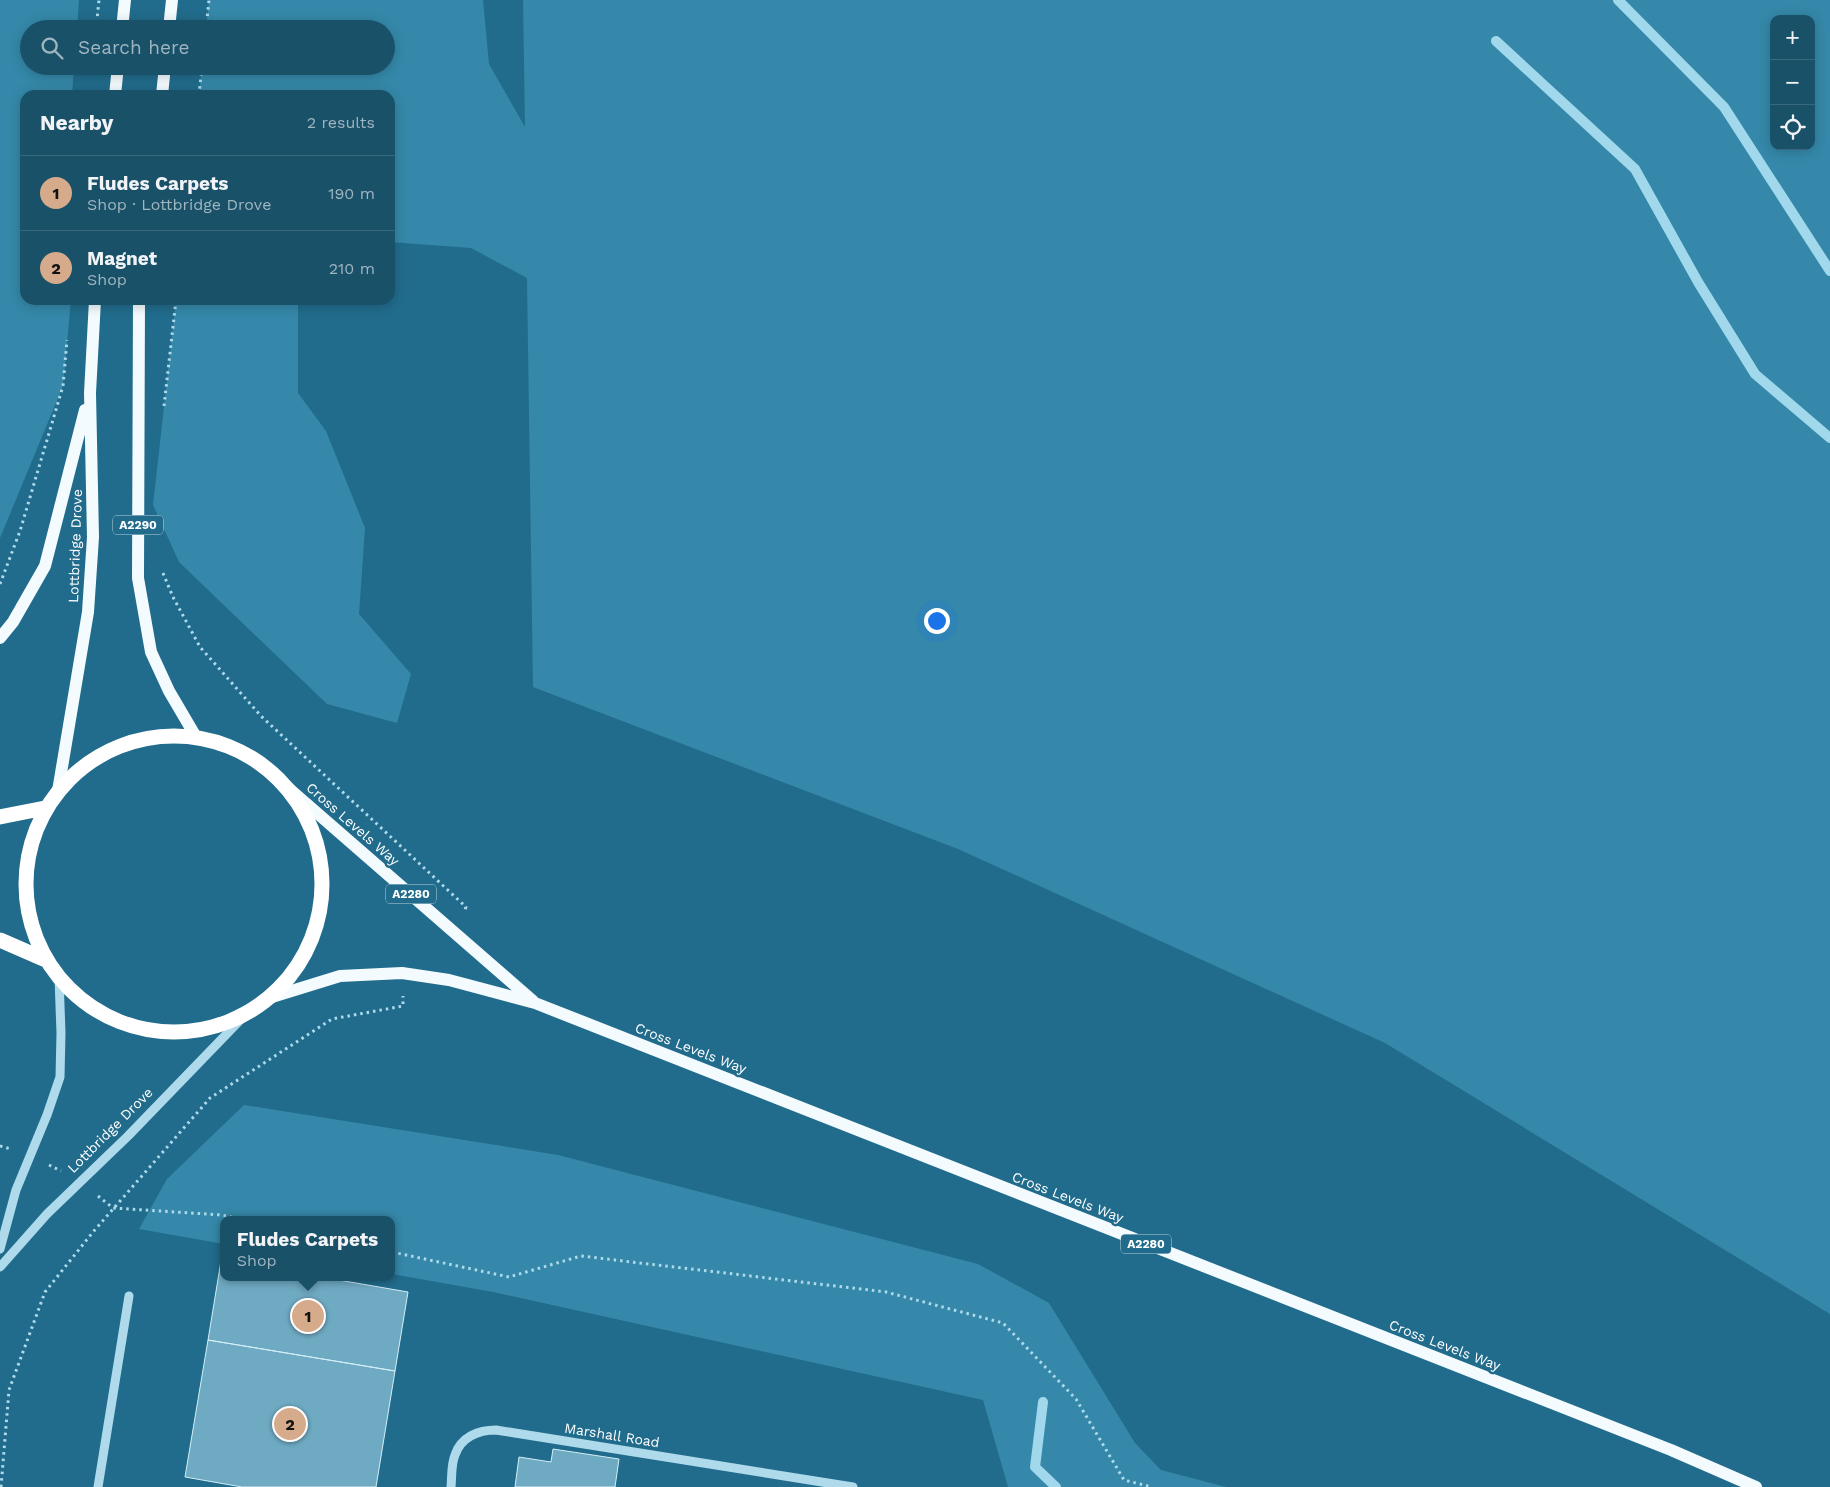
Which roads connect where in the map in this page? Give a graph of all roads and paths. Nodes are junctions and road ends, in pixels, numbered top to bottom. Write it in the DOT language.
graph roads {
  1 [pos="99,0"];
  2 [pos="125,0"];
  3 [pos="172,0"];
  4 [pos="210,0"];
  5 [pos="97,20"];
  6 [pos="123,20"];
  7 [pos="170,20"];
  8 [pos="207,20"];
  9 [pos="117,75"];
  10 [pos="164,75"];
  11 [pos="201,75"];
  12 [pos="116,90"];
  13 [pos="163,90"];
  14 [pos="200,90"];
  15 [pos="95,305"];
  16 [pos="139,305"];
  17 [pos="175,305"];
  18 [pos="67,338"];
  19 [pos="90,393"];
  20 [pos="163,415"];
  21 [pos="159,564"];
  22 [pos="0,584"];
  23 [pos="0,638"];
  24 [pos="196,737"];
  25 [pos="286,786"];
  26 [pos="58,791"];
  27 [pos="45,808"];
  28 [pos="0,818"];
  29 [pos="466,907"];
  30 [pos="0,940"];
  31 [pos="46,960"];
  32 [pos="59,978"];
  33 [pos="272,997"];
  34 [pos="535,1003"];
  35 [pos="403,1006"];
  36 [pos="243,1017"];
  37 [pos="113,1208"];
  38 [pos="226,1216"];
  39 [pos="0,1249"];
  40 [pos="395,1253"];
  41 [pos="0,1267"];
  42 [pos="129,1296"];
  43 [pos="807,1483"];
  44 [pos="0,1487"];
  45 [pos="98,1487"];
  46 [pos="451,1487"];
  47 [pos="853,1487"];
  48 [pos="1152,1487"];
  49 [pos="1756,1487"];
  1 -- 5 [label="path"];
  2 -- 6 [label="main road"];
  3 -- 7 [label="main road"];
  4 -- 8 [label="path"];
  9 -- 12 [label="main road"];
  10 -- 13 [label="main road"];
  11 -- 14 [label="path"];
  15 -- 19 [label="main road, Lottbridge Drove / A2290"];
  16 -- 24 [label="main road, A2290"];
  17 -- 20 [label="path"];
  18 -- 22 [label="path"];
  19 -- 23 [label="main road"];
  19 -- 26 [label="main road, Lottbridge Drove / A2290"];
  21 -- 29 [label="path"];
  24 -- 25 [label="highway"];
  24 -- 26 [label="highway"];
  25 -- 33 [label="highway"];
  25 -- 34 [label="main road, Cross Levels Way / A2280"];
  26 -- 27 [label="highway"];
  27 -- 28 [label="highway"];
  27 -- 31 [label="highway"];
  30 -- 31 [label="highway"];
  31 -- 32 [label="highway"];
  32 -- 36 [label="highway"];
  32 -- 39 [label="street"];
  33 -- 34 [label="main road, Cross Levels Way / A2280"];
  33 -- 36 [label="highway"];
  34 -- 49 [label="main road, Cross Levels Way / A2280"];
  35 -- 37 [label="path"];
  36 -- 41 [label="street, Lottbridge Drove"];
  37 -- 38 [label="path"];
  37 -- 44 [label="path"];
  40 -- 48 [label="path"];
  42 -- 45 [label="street"];
  43 -- 46 [label="street, Marshall Road"];
  43 -- 47 [label="street, Marshall Road"];
}
